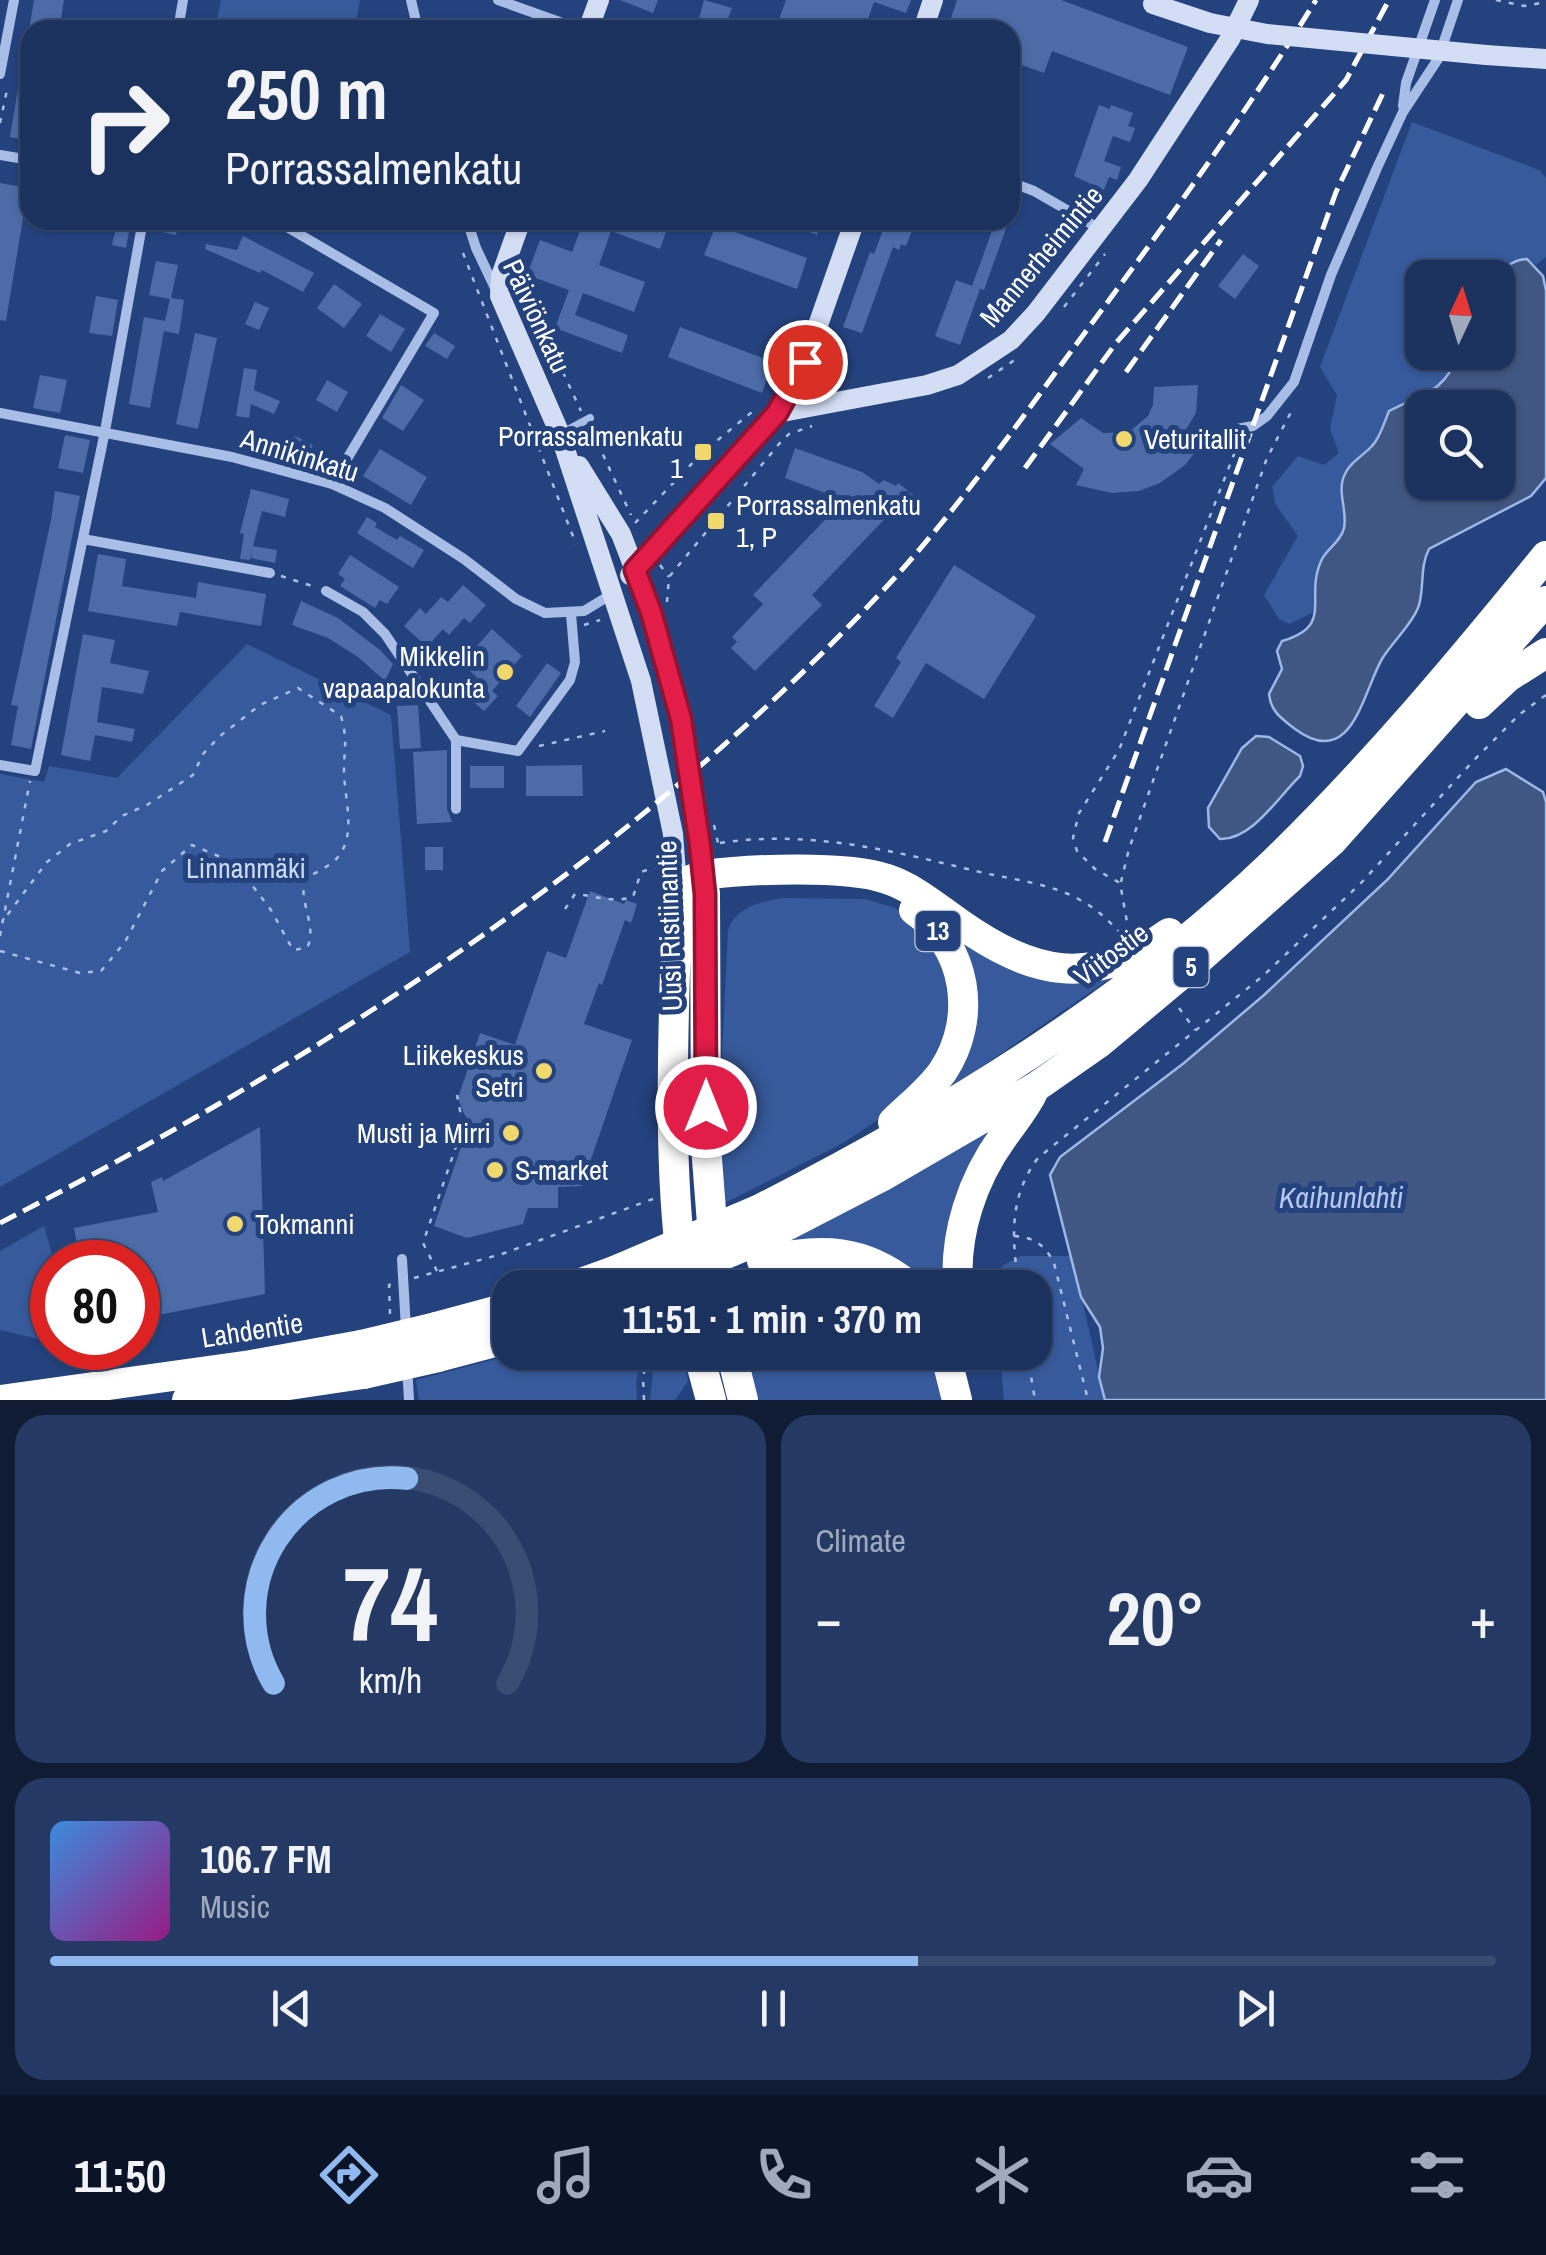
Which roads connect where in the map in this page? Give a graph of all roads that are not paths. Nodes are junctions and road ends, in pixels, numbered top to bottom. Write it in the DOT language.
graph roads {
  1 [pos="14,0"];
  2 [pos="498,0"];
  3 [pos="1249,0"];
  4 [pos="1435,0"];
  5 [pos="1458,0"];
  6 [pos="1148,2"];
  7 [pos="556,20"];
  8 [pos="1546,60"];
  9 [pos="0,74"];
  10 [pos="1403,112"];
  11 [pos="1020,185"];
  12 [pos="141,230"];
  13 [pos="291,230"];
  14 [pos="470,230"];
  15 [pos="518,230"];
  16 [pos="851,230"];
  17 [pos="1101,230"];
  18 [pos="500,296"];
  19 [pos="0,413"];
  20 [pos="777,413"];
  21 [pos="588,419"];
  22 [pos="1238,429"];
  23 [pos="104,431"];
  24 [pos="560,434"];
  25 [pos="332,484"];
  26 [pos="83,539"];
  27 [pos="1546,556"];
  28 [pos="635,570"];
  29 [pos="270,573"];
  30 [pos="326,591"];
  31 [pos="612,594"];
  32 [pos="1546,601"];
  33 [pos="572,614"];
  34 [pos="1546,653"];
  35 [pos="456,740"];
  36 [pos="0,765"];
  37 [pos="456,809"];
  38 [pos="1363,810"];
  39 [pos="1272,863"];
  40 [pos="686,880"];
  41 [pos="1036,1087"];
  42 [pos="884,1143"];
  43 [pos="761,1236"];
  44 [pos="402,1259"];
  45 [pos="618,1270"];
  46 [pos="682,1270"];
  47 [pos="686,1270"];
  48 [pos="711,1270"];
  49 [pos="716,1270"];
  50 [pos="892,1270"];
  51 [pos="959,1270"];
  52 [pos="492,1316"];
  53 [pos="406,1340"];
  54 [pos="492,1340"];
  55 [pos="427,1348"];
  56 [pos="362,1359"];
  57 [pos="703,1370"];
  58 [pos="736,1370"];
  59 [pos="950,1370"];
  60 [pos="969,1370"];
  61 [pos="1,1400"];
  62 [pos="187,1400"];
  63 [pos="409,1400"];
  64 [pos="711,1400"];
  65 [pos="743,1400"];
  66 [pos="957,1400"];
  67 [pos="973,1400"];
  1 -- 9 [label="street"];
  2 -- 7 [label="street"];
  3 -- 17 [label="street, Mannerheimintie"];
  4 -- 10 [label="street"];
  5 -- 10 [label="street"];
  6 -- 8 [label="street, bridge"];
  10 -- 22 [label="street"];
  11 -- 17 [label="street"];
  12 -- 23 [label="street"];
  13 -- 25 [label="street"];
  14 -- 18 [label="street, Päiviönkatu"];
  15 -- 18 [label="street"];
  16 -- 20 [label="street"];
  17 -- 20 [label="street, Mannerheimintie"];
  18 -- 24 [label="street, Päiviönkatu"];
  19 -- 23 [label="street, Annikinkatu"];
  20 -- 28 [label="street"];
  21 -- 24 [label="lane"];
  23 -- 25 [label="street, Annikinkatu"];
  23 -- 26 [label="street"];
  24 -- 28 [label="street, Päiviönkatu"];
  24 -- 31 [label="street, Päiviönkatu"];
  25 -- 33 [label="street, Annikinkatu"];
  26 -- 29 [label="street"];
  26 -- 36 [label="street"];
  27 -- 39 [label="highway, Viitostie / 5"];
  28 -- 31 [label="street"];
  28 -- 40 [label="street, Uusi Ristiinantie"];
  30 -- 35 [label="street"];
  31 -- 33 [label="street"];
  31 -- 40 [label="street, Uusi Ristiinantie"];
  32 -- 38 [label="highway, Viitostie / 5"];
  33 -- 35 [label="street"];
  34 -- 38 [label="highway"];
  35 -- 37 [label="street"];
  38 -- 41 [label="highway, Viitostie / 5"];
  39 -- 40 [label="highway"];
  39 -- 42 [label="highway, Viitostie / 5"];
  40 -- 42 [label="highway, 13"];
  40 -- 46 [label="highway, Uusi Ristiinantie"];
  40 -- 49 [label="highway, Uusi Ristiinantie"];
  41 -- 43 [label="highway, Viitostie / 5"];
  41 -- 51 [label="highway"];
  42 -- 43 [label="highway, Viitostie / 5"];
  43 -- 45 [label="highway, Viitostie / 5, bridge"];
  43 -- 47 [label="highway, Viitostie / 5, bridge"];
  43 -- 48 [label="highway"];
  43 -- 50 [label="highway"];
  44 -- 53 [label="street"];
  52 -- 55 [label="highway, Lahdentie"];
  54 -- 55 [label="highway, Lahdentie"];
  55 -- 56 [label="highway, Lahdentie, bridge"];
  55 -- 63 [label="street"];
  56 -- 61 [label="highway, Lahdentie"];
  56 -- 62 [label="highway, Lahdentie"];
  57 -- 64 [label="highway"];
  58 -- 65 [label="highway"];
  59 -- 66 [label="highway"];
  60 -- 67 [label="highway"];
}
